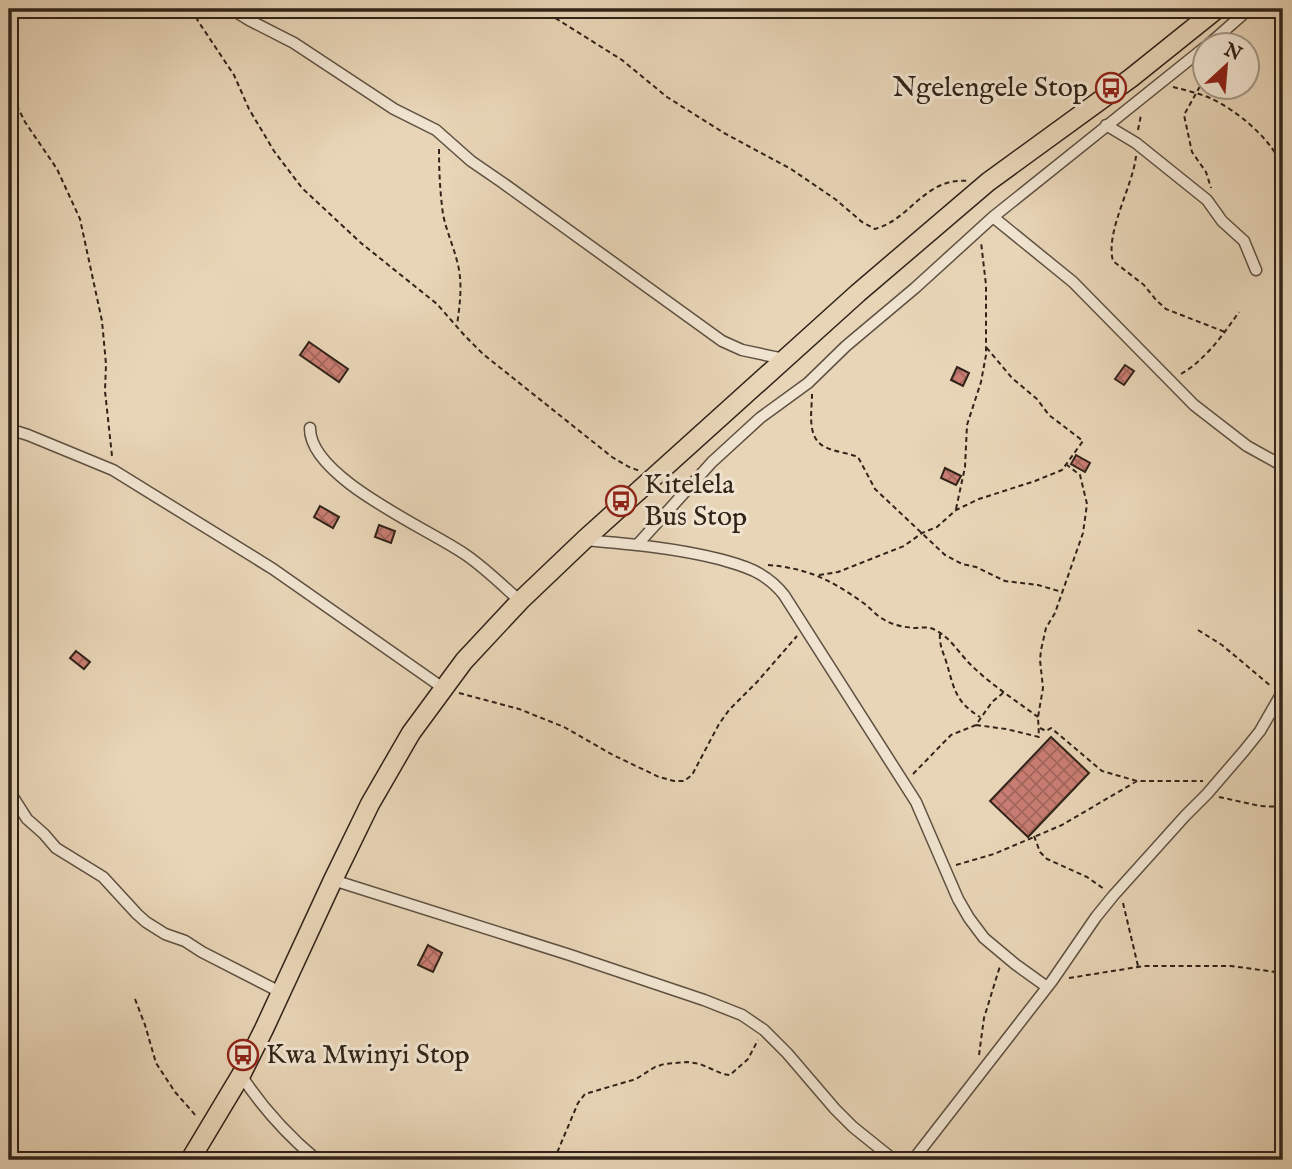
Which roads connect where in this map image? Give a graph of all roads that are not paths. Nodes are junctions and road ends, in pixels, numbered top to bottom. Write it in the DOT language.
graph roads {
  1 [pos="232,9"];
  2 [pos="1217,9"];
  3 [pos="1249,9"];
  4 [pos="1223,32"];
  5 [pos="1190,60"];
  6 [pos="1107,125"];
  7 [pos="993,218"];
  8 [pos="1256,270"];
  9 [pos="785,359"];
  10 [pos="310,428"];
  11 [pos="9,429"];
  12 [pos="1283,466"];
  13 [pos="584,540"];
  14 [pos="637,545"];
  15 [pos="520,601"];
  16 [pos="443,688"];
  17 [pos="1283,691"];
  18 [pos="9,780"];
  19 [pos="333,880"];
  20 [pos="1050,984"];
  21 [pos="282,993"];
  22 [pos="241,1075"];
  23 [pos="196,1158"];
  24 [pos="317,1160"];
  25 [pos="894,1160"];
  26 [pos="913,1160"];
  1 -- 9 [label="street"];
  2 -- 9 [label="highway"];
  3 -- 4 [label="street"];
  5 -- 6 [label="street"];
  6 -- 7 [label="street"];
  6 -- 8 [label="street"];
  7 -- 12 [label="street"];
  7 -- 14 [label="street"];
  9 -- 13 [label="highway"];
  10 -- 15 [label="street"];
  11 -- 16 [label="street"];
  13 -- 14 [label="street"];
  13 -- 15 [label="highway"];
  14 -- 20 [label="street"];
  15 -- 16 [label="highway"];
  16 -- 19 [label="highway"];
  17 -- 20 [label="street"];
  18 -- 21 [label="street"];
  19 -- 21 [label="highway"];
  19 -- 25 [label="street"];
  20 -- 26 [label="street"];
  21 -- 22 [label="highway"];
  22 -- 23 [label="highway"];
  22 -- 24 [label="street"];
}
